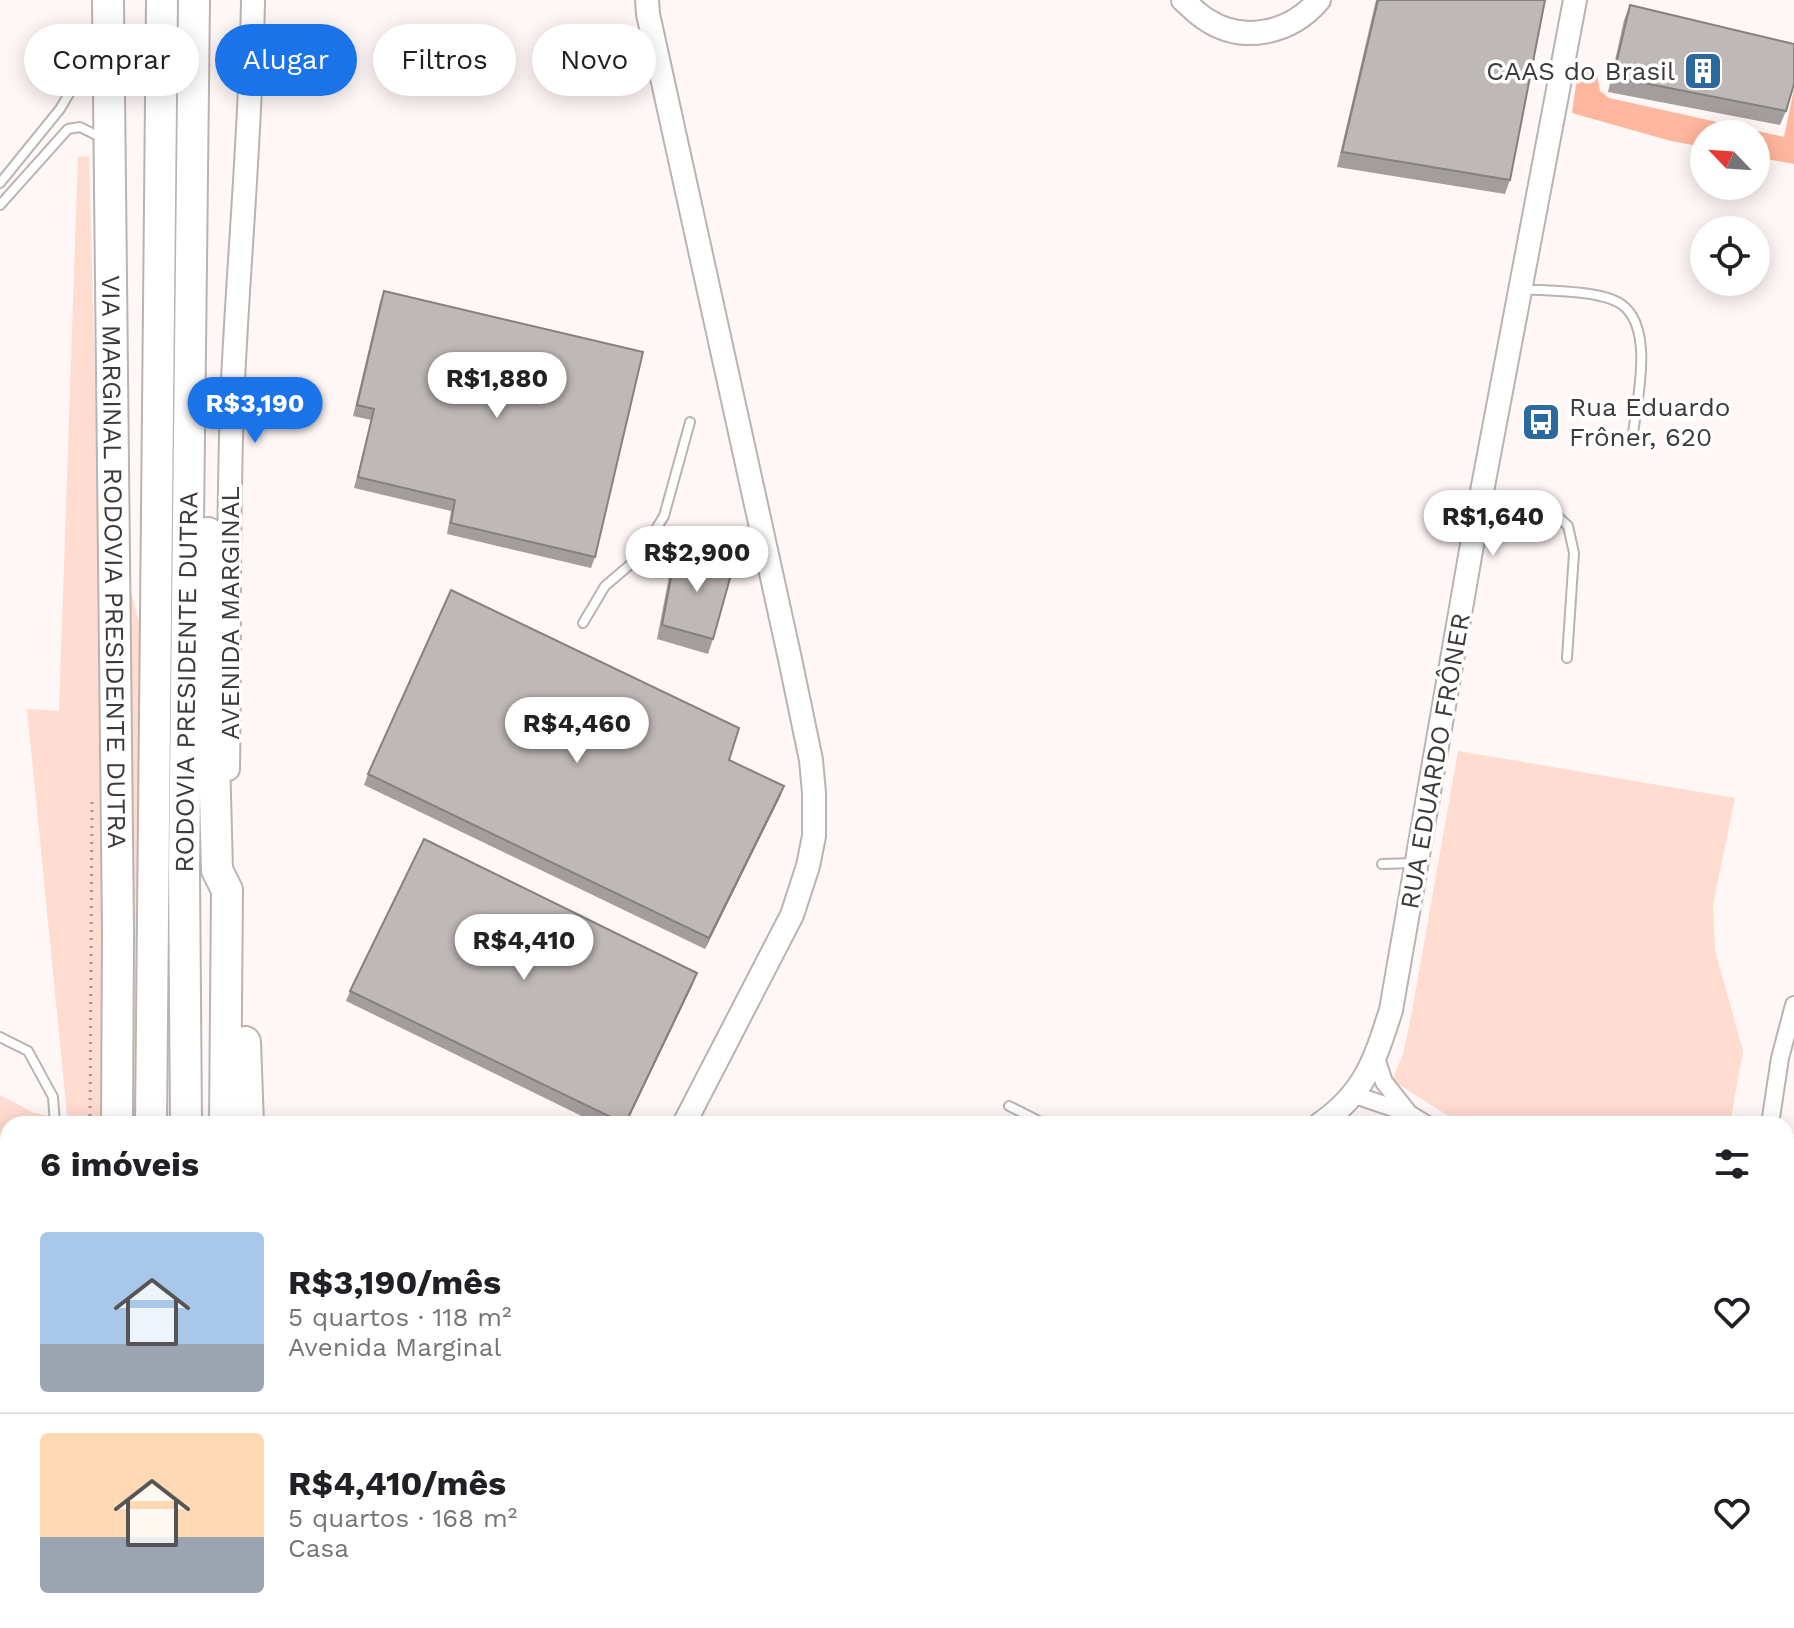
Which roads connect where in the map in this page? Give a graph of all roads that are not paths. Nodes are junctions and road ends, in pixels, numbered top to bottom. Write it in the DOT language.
graph roads {
  1 [pos="108,0"];
  2 [pos="162,0"];
  3 [pos="194,0"];
  4 [pos="253,0"];
  5 [pos="647,0"];
  6 [pos="1183,0"];
  7 [pos="1319,0"];
  8 [pos="1575,0"];
  9 [pos="109,24"];
  10 [pos="68,96"];
  11 [pos="110,96"];
  12 [pos="110,149"];
  13 [pos="0,183"];
  14 [pos="0,205"];
  15 [pos="1521,289"];
  16 [pos="191,317"];
  17 [pos="690,422"];
  18 [pos="1632,441"];
  19 [pos="1480,500"];
  20 [pos="583,623"];
  21 [pos="1567,658"];
  22 [pos="1418,863"];
  23 [pos="1382,864"];
  24 [pos="227,890"];
  25 [pos="226,980"];
  26 [pos="1794,1005"];
  27 [pos="0,1037"];
  28 [pos="1376,1058"];
  29 [pos="1355,1095"];
  30 [pos="1009,1106"];
  31 [pos="1408,1113"];
  32 [pos="54,1116"];
  33 [pos="117,1116"];
  34 [pos="151,1116"];
  35 [pos="186,1116"];
  36 [pos="225,1116"];
  37 [pos="248,1116"];
  38 [pos="688,1116"];
  39 [pos="1029,1116"];
  40 [pos="1330,1116"];
  41 [pos="1413,1116"];
  42 [pos="1771,1116"];
  1 -- 9 [label="highway, VIA MARGINAL RODOVIA PRESIDENTE DUTRA"];
  2 -- 34 [label="highway, RODOVIA PRESIDENTE DUTRA"];
  3 -- 16 [label="highway, RODOVIA PRESIDENTE DUTRA"];
  4 -- 24 [label="main road, AVENIDA MARGINAL"];
  5 -- 38 [label="main road"];
  6 -- 7 [label="main road"];
  8 -- 15 [label="main road, RUA EDUARDO FRÔNER"];
  10 -- 13 [label="lane"];
  11 -- 12 [label="highway, VIA MARGINAL RODOVIA PRESIDENTE DUTRA"];
  12 -- 14 [label="lane"];
  12 -- 33 [label="highway, VIA MARGINAL RODOVIA PRESIDENTE DUTRA"];
  15 -- 18 [label="lane"];
  15 -- 19 [label="main road, RUA EDUARDO FRÔNER"];
  16 -- 24 [label="highway, RODOVIA PRESIDENTE DUTRA"];
  16 -- 35 [label="highway, RODOVIA PRESIDENTE DUTRA"];
  17 -- 20 [label="lane"];
  19 -- 21 [label="lane"];
  19 -- 22 [label="main road, RUA EDUARDO FRÔNER"];
  22 -- 23 [label="lane"];
  22 -- 28 [label="main road, RUA EDUARDO FRÔNER"];
  24 -- 25 [label="highway, RODOVIA PRESIDENTE DUTRA"];
  25 -- 36 [label="highway, RODOVIA PRESIDENTE DUTRA"];
  25 -- 37 [label="highway"];
  26 -- 42 [label="street"];
  27 -- 32 [label="lane"];
  28 -- 29 [label="main road, RUA EDUARDO FRÔNER"];
  28 -- 31 [label="street"];
  29 -- 31 [label="street"];
  29 -- 40 [label="main road, RUA EDUARDO FRÔNER"];
  30 -- 39 [label="lane"];
  31 -- 41 [label="street"];
}
